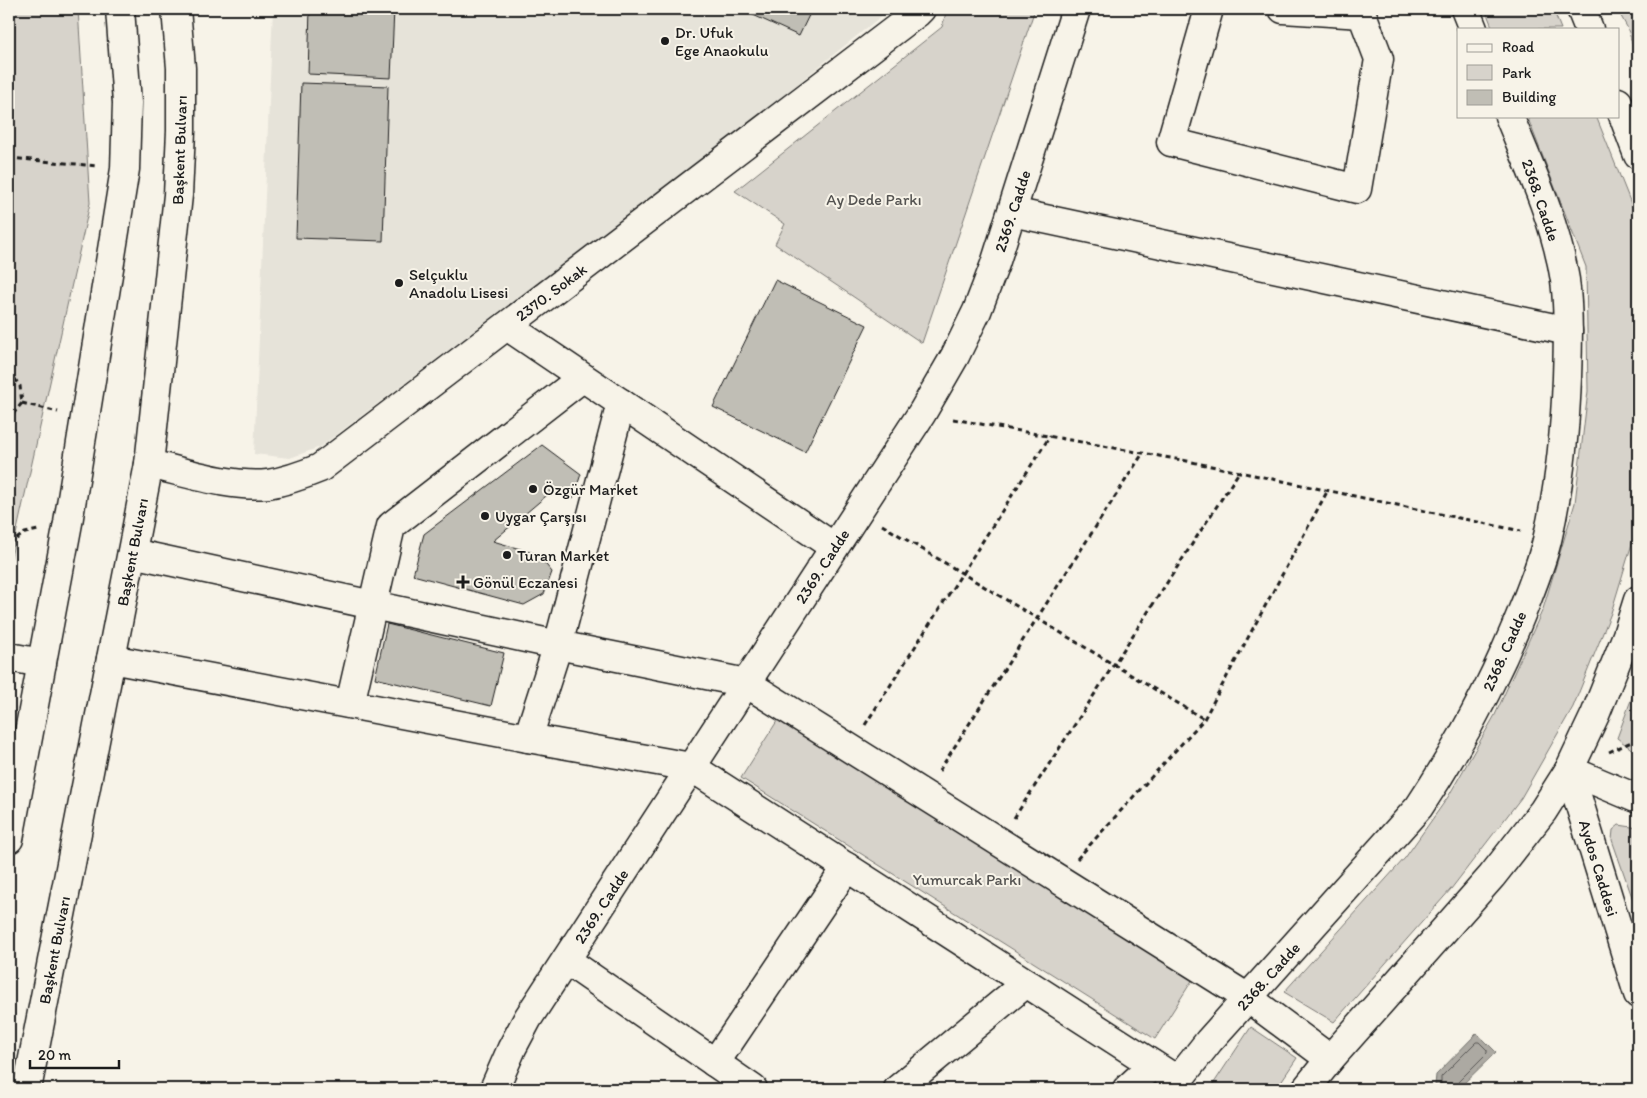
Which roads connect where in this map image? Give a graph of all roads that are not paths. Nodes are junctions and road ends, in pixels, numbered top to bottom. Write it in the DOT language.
graph roads {
  1 [pos="120,9"];
  2 [pos="176,9"];
  3 [pos="921,9"];
  4 [pos="1076,9"];
  5 [pos="1209,9"];
  6 [pos="1283,9"];
  7 [pos="1465,9"];
  8 [pos="1580,9"];
  9 [pos="1473,28"];
  10 [pos="1589,28"];
  11 [pos="1620,107"];
  12 [pos="1510,118"];
  13 [pos="1638,155"];
  14 [pos="1012,212"];
  15 [pos="507,326"];
  16 [pos="1568,331"];
  17 [pos="582,378"];
  18 [pos="621,403"];
  19 [pos="149,464"];
  20 [pos="834,547"];
  21 [pos="132,553"];
  22 [pos="1638,600"];
  23 [pos="372,605"];
  24 [pos="558,645"];
  25 [pos="9,657"];
  26 [pos="111,658"];
  27 [pos="42,663"];
  28 [pos="746,683"];
  29 [pos="350,704"];
  30 [pos="528,738"];
  31 [pos="691,767"];
  32 [pos="1569,770"];
  33 [pos="1638,799"];
  34 [pos="9,839"];
  35 [pos="846,867"];
  36 [pos="566,960"];
  37 [pos="1026,982"];
  38 [pos="1638,994"];
  39 [pos="1248,998"];
  40 [pos="1330,1059"];
  41 [pos="1153,1065"];
  42 [pos="733,1079"];
  43 [pos="1174,1085"];
  44 [pos="27,1089"];
  45 [pos="494,1089"];
  46 [pos="898,1089"];
  47 [pos="1127,1089"];
  48 [pos="1306,1089"];
  1 -- 27 [label="street"];
  2 -- 19 [label="street, Başkent Bulvarı"];
  3 -- 15 [label="street, 2370. Sokak"];
  4 -- 14 [label="street, 2369. Cadde"];
  5 -- 6 [label="street"];
  7 -- 9 [label="street"];
  8 -- 10 [label="street"];
  11 -- 13 [label="street"];
  12 -- 16 [label="street, 2368. Cadde"];
  14 -- 16 [label="street"];
  14 -- 20 [label="street, 2369. Cadde"];
  15 -- 17 [label="street"];
  15 -- 19 [label="street, 2370. Sokak"];
  16 -- 39 [label="street, 2368. Cadde"];
  17 -- 18 [label="street"];
  17 -- 23 [label="street"];
  18 -- 20 [label="street"];
  18 -- 24 [label="street"];
  19 -- 21 [label="street, Başkent Bulvarı"];
  20 -- 28 [label="street, 2369. Cadde"];
  21 -- 23 [label="street"];
  21 -- 26 [label="street, Başkent Bulvarı"];
  22 -- 32 [label="street"];
  23 -- 24 [label="street"];
  23 -- 29 [label="street"];
  24 -- 28 [label="street"];
  24 -- 30 [label="street"];
  25 -- 27 [label="street"];
  26 -- 29 [label="street"];
  26 -- 44 [label="street, Başkent Bulvarı"];
  27 -- 34 [label="street"];
  28 -- 31 [label="street, 2369. Cadde"];
  28 -- 39 [label="street"];
  29 -- 30 [label="street"];
  30 -- 31 [label="street"];
  31 -- 35 [label="street"];
  31 -- 36 [label="street, 2369. Cadde"];
  32 -- 33 [label="street"];
  32 -- 38 [label="street, Aydos Caddesi"];
  32 -- 40 [label="street"];
  35 -- 37 [label="street"];
  35 -- 42 [label="street"];
  36 -- 42 [label="street"];
  36 -- 45 [label="street, 2369. Cadde"];
  37 -- 41 [label="street"];
  37 -- 46 [label="street"];
  39 -- 40 [label="street"];
  39 -- 43 [label="street, 2368. Cadde"];
  40 -- 48 [label="street"];
  41 -- 43 [label="street"];
  41 -- 47 [label="street"];
}
